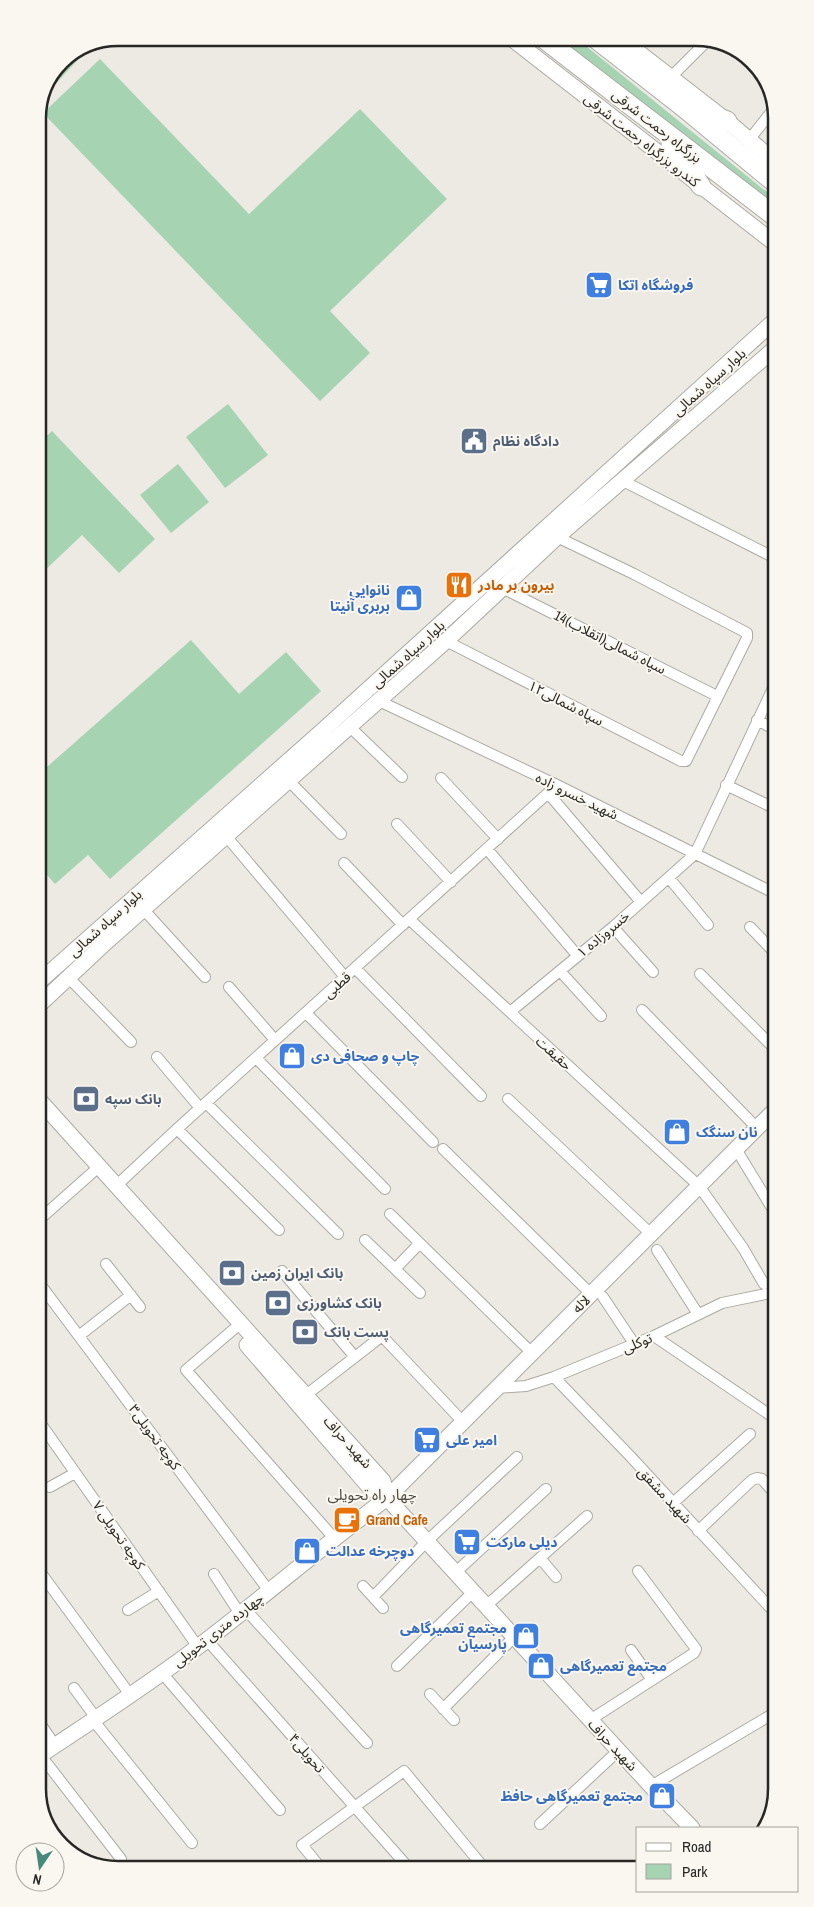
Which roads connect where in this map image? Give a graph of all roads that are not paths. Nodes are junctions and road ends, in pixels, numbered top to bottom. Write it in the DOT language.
graph roads {
  1 [pos="521,46"];
  2 [pos="552,46"];
  3 [pos="605,46"];
  4 [pos="630,46"];
  5 [pos="702,46"];
  6 [pos="670,78"];
  7 [pos="682,106"];
  8 [pos="768,116"];
  9 [pos="727,121"];
  10 [pos="660,129"];
  11 [pos="749,140"];
  12 [pos="768,156"];
  13 [pos="768,178"];
  14 [pos="701,186"];
  15 [pos="768,211"];
  16 [pos="768,238"];
  17 [pos="768,327"];
  18 [pos="768,354"];
  19 [pos="622,481"];
  20 [pos="557,537"];
  21 [pos="768,554"];
  22 [pos="502,588"];
  23 [pos="468,599"];
  24 [pos="478,610"];
  25 [pos="446,642"];
  26 [pos="717,696"];
  27 [pos="768,698"];
  28 [pos="379,701"];
  29 [pos="757,720"];
  30 [pos="768,726"];
  31 [pos="350,727"];
  32 [pos="402,777"];
  33 [pos="441,778"];
  34 [pos="288,780"];
  35 [pos="557,785"];
  36 [pos="726,785"];
  37 [pos="548,793"];
  38 [pos="768,805"];
  39 [pos="397,824"];
  40 [pos="341,834"];
  41 [pos="226,836"];
  42 [pos="498,839"];
  43 [pos="487,848"];
  44 [pos="695,854"];
  45 [pos="188,860"];
  46 [pos="344,863"];
  47 [pos="669,878"];
  48 [pos="451,882"];
  49 [pos="768,890"];
  50 [pos="641,902"];
  51 [pos="144,910"];
  52 [pos="406,922"];
  53 [pos="708,925"];
  54 [pos="613,927"];
  55 [pos="750,927"];
  56 [pos="768,946"];
  57 [pos="578,956"];
  58 [pos="355,968"];
  59 [pos="560,971"];
  60 [pos="653,972"];
  61 [pos="700,974"];
  62 [pos="46,976"];
  63 [pos="205,977"];
  64 [pos="345,977"];
  65 [pos="69,978"];
  66 [pos="229,987"];
  67 [pos="46,999"];
  68 [pos="642,1010"];
  69 [pos="510,1012"];
  70 [pos="306,1013"];
  71 [pos="602,1016"];
  72 [pos="275,1040"];
  73 [pos="131,1042"];
  74 [pos="768,1042"];
  75 [pos="157,1057"];
  76 [pos="256,1058"];
  77 [pos="480,1096"];
  78 [pos="508,1099"];
  79 [pos="203,1105"];
  80 [pos="46,1107"];
  81 [pos="768,1117"];
  82 [pos="46,1123"];
  83 [pos="757,1128"];
  84 [pos="177,1129"];
  85 [pos="433,1142"];
  86 [pos="444,1149"];
  87 [pos="736,1149"];
  88 [pos="93,1172"];
  89 [pos="118,1185"];
  90 [pos="699,1186"];
  91 [pos="385,1189"];
  92 [pos="768,1201"];
  93 [pos="46,1214"];
  94 [pos="390,1214"];
  95 [pos="279,1230"];
  96 [pos="338,1234"];
  97 [pos="650,1234"];
  98 [pos="365,1240"];
  99 [pos="418,1244"];
  100 [pos="657,1250"];
  101 [pos="106,1264"];
  102 [pos="395,1269"];
  103 [pos="282,1271"];
  104 [pos="768,1288"];
  105 [pos="768,1290"];
  106 [pos="46,1292"];
  107 [pos="420,1293"];
  108 [pos="131,1295"];
  109 [pos="597,1296"];
  110 [pos="140,1307"];
  111 [pos="698,1314"];
  112 [pos="234,1329"];
  113 [pos="80,1335"];
  114 [pos="654,1336"];
  115 [pos="635,1345"];
  116 [pos="532,1354"];
  117 [pos="355,1356"];
  118 [pos="554,1377"];
  119 [pos="497,1388"];
  120 [pos="306,1395"];
  121 [pos="768,1414"];
  122 [pos="463,1422"];
  123 [pos="46,1431"];
  124 [pos="750,1434"];
  125 [pos="341,1445"];
  126 [pos="517,1458"];
  127 [pos="75,1473"];
  128 [pos="768,1486"];
  129 [pos="50,1487"];
  130 [pos="546,1489"];
  131 [pos="387,1498"];
  132 [pos="673,1503"];
  133 [pos="587,1516"];
  134 [pos="698,1531"];
  135 [pos="334,1538"];
  136 [pos="427,1542"];
  137 [pos="540,1558"];
  138 [pos="638,1571"];
  139 [pos="456,1572"];
  140 [pos="214,1574"];
  141 [pos="556,1577"];
  142 [pos="46,1581"];
  143 [pos="363,1586"];
  144 [pos="159,1591"];
  145 [pos="268,1591"];
  146 [pos="472,1592"];
  147 [pos="373,1597"];
  148 [pos="768,1605"];
  149 [pos="486,1606"];
  150 [pos="383,1608"];
  151 [pos="128,1610"];
  152 [pos="243,1612"];
  153 [pos="514,1637"];
  154 [pos="202,1643"];
  155 [pos="630,1650"];
  156 [pos="397,1666"];
  157 [pos="162,1673"];
  158 [pos="652,1680"];
  159 [pos="74,1688"];
  160 [pos="430,1694"];
  161 [pos="131,1696"];
  162 [pos="443,1709"];
  163 [pos="768,1717"];
  164 [pos="95,1719"];
  165 [pos="454,1720"];
  166 [pos="590,1720"];
  167 [pos="46,1731"];
  168 [pos="367,1742"];
  169 [pos="55,1745"];
  170 [pos="618,1751"];
  171 [pos="46,1752"];
  172 [pos="46,1760"];
  173 [pos="651,1786"];
  174 [pos="354,1807"];
  175 [pos="280,1810"];
  176 [pos="540,1824"];
  177 [pos="691,1827"];
  178 [pos="192,1842"];
  179 [pos="121,1859"];
  180 [pos="315,1861"];
  181 [pos="403,1861"];
  182 [pos="478,1861"];
  1 -- 14 [label="main road, کندرو بزرگراه رحمت شرقی"];
  2 -- 10 [label="highway, بزرگراه رحمت شرقی"];
  3 -- 7 [label="highway"];
  4 -- 6 [label="main road"];
  5 -- 6 [label="street"];
  6 -- 9 [label="main road"];
  7 -- 9 [label="highway"];
  7 -- 13 [label="highway"];
  8 -- 11 [label="street"];
  9 -- 11 [label="main road"];
  10 -- 14 [label="highway"];
  10 -- 15 [label="highway, بزرگراه رحمت شرقی"];
  11 -- 12 [label="main road"];
  14 -- 16 [label="main road, کندرو بزرگراه رحمت شرقی"];
  17 -- 23 [label="main road, بلوار سپاه شمالی"];
  18 -- 19 [label="main road, بلوار سپاه شمالی"];
  19 -- 20 [label="main road, بلوار سپاه شمالی"];
  19 -- 21 [label="street"];
  20 -- 22 [label="main road, بلوار سپاه شمالی"];
  20 -- 26 [label="street"];
  22 -- 24 [label="main road, بلوار سپاه شمالی"];
  22 -- 26 [label="street, 14سپاه شمالی(اتقلاب)"];
  23 -- 24 [label="main road"];
  23 -- 45 [label="main road, بلوار سپاه شمالی"];
  24 -- 25 [label="main road, بلوار سپاه شمالی"];
  25 -- 26 [label="street, سپاه شمالی۱۲"];
  25 -- 28 [label="main road, بلوار سپاه شمالی"];
  27 -- 29 [label="street"];
  28 -- 31 [label="main road, بلوار سپاه شمالی"];
  28 -- 35 [label="street, شهید خسرو زاده"];
  29 -- 30 [label="street"];
  29 -- 36 [label="street"];
  31 -- 32 [label="street"];
  31 -- 34 [label="main road, بلوار سپاه شمالی"];
  33 -- 42 [label="street"];
  34 -- 40 [label="street"];
  34 -- 41 [label="main road, بلوار سپاه شمالی"];
  35 -- 37 [label="street, قطبی"];
  35 -- 44 [label="street, شهید خسرو زاده"];
  36 -- 38 [label="street"];
  36 -- 44 [label="street"];
  37 -- 42 [label="street, قطبی"];
  37 -- 50 [label="street"];
  39 -- 48 [label="street"];
  41 -- 45 [label="main road, بلوار سپاه شمالی"];
  41 -- 64 [label="street"];
  42 -- 43 [label="street, قطبی"];
  43 -- 48 [label="street, قطبی"];
  43 -- 57 [label="street"];
  44 -- 47 [label="street, خسروزاده ۱"];
  44 -- 49 [label="street, شهید خسرو زاده"];
  45 -- 51 [label="main road, بلوار سپاه شمالی"];
  45 -- 62 [label="main road, بلوار سپاه شمالی"];
  46 -- 52 [label="street, حقیقت"];
  47 -- 50 [label="street, خسروزاده ۱"];
  47 -- 53 [label="street"];
  48 -- 52 [label="street, قطبی"];
  50 -- 54 [label="street, خسروزاده ۱"];
  51 -- 63 [label="street"];
  51 -- 65 [label="main road, بلوار سپاه شمالی"];
  52 -- 58 [label="street, قطبی"];
  52 -- 69 [label="street, حقیقت"];
  54 -- 57 [label="street, خسروزاده ۱"];
  54 -- 60 [label="street"];
  55 -- 56 [label="street"];
  57 -- 59 [label="street, خسروزاده ۱"];
  58 -- 64 [label="street, قطبی"];
  58 -- 77 [label="street"];
  59 -- 69 [label="street, خسروزاده ۱"];
  59 -- 71 [label="street"];
  61 -- 74 [label="street"];
  64 -- 70 [label="street, قطبی"];
  65 -- 67 [label="main road, بلوار سپاه شمالی"];
  65 -- 73 [label="street"];
  66 -- 72 [label="street"];
  68 -- 83 [label="street"];
  69 -- 90 [label="street, حقیقت"];
  70 -- 72 [label="street, قطبی"];
  70 -- 85 [label="street"];
  72 -- 76 [label="street, قطبی"];
  75 -- 79 [label="street"];
  76 -- 79 [label="street, قطبی"];
  76 -- 91 [label="street"];
  78 -- 97 [label="street"];
  79 -- 84 [label="street, قطبی"];
  79 -- 96 [label="street"];
  80 -- 89 [label="main road, شهید حراف"];
  81 -- 83 [label="main road, لاله"];
  82 -- 88 [label="main road"];
  83 -- 87 [label="main road, لاله"];
  84 -- 89 [label="street, قطبی"];
  84 -- 95 [label="street"];
  86 -- 109 [label="street"];
  87 -- 90 [label="main road, لاله"];
  87 -- 92 [label="street"];
  88 -- 93 [label="street"];
  88 -- 112 [label="main road"];
  89 -- 120 [label="main road, شهید حراف"];
  90 -- 97 [label="main road, لاله"];
  90 -- 104 [label="street, حقیقت"];
  94 -- 99 [label="street"];
  97 -- 109 [label="main road, لاله"];
  98 -- 102 [label="street"];
  99 -- 102 [label="street"];
  99 -- 116 [label="street"];
  100 -- 111 [label="street"];
  101 -- 108 [label="street"];
  102 -- 107 [label="street"];
  103 -- 117 [label="street"];
  105 -- 111 [label="street, توکلی"];
  106 -- 113 [label="street, کوچه تحویلی۳"];
  108 -- 110 [label="street"];
  108 -- 113 [label="street"];
  109 -- 115 [label="street"];
  109 -- 116 [label="main road, لاله"];
  111 -- 114 [label="street, توکلی"];
  112 -- 125 [label="main road"];
  112 -- 135 [label="street"];
  113 -- 145 [label="street, کوچه تحویلی۳"];
  114 -- 115 [label="street, توکلی"];
  114 -- 121 [label="street"];
  115 -- 118 [label="street, توکلی"];
  116 -- 119 [label="main road, لاله"];
  117 -- 120 [label="street"];
  117 -- 122 [label="street"];
  118 -- 119 [label="street, توکلی"];
  118 -- 132 [label="street, شهید مشفق"];
  119 -- 122 [label="main road, لاله"];
  120 -- 125 [label="main road, شهید حراف"];
  122 -- 131 [label="main road, لاله"];
  123 -- 127 [label="street, کوچه تحویلی ۷"];
  124 -- 132 [label="street"];
  125 -- 131 [label="main road, شهید حراف"];
  126 -- 136 [label="street"];
  127 -- 129 [label="street"];
  127 -- 144 [label="street, کوچه تحویلی ۷"];
  128 -- 134 [label="street"];
  130 -- 139 [label="street"];
  131 -- 135 [label="main road, چهارده متری تحویلی"];
  131 -- 136 [label="main road, شهید حراف"];
  132 -- 134 [label="street, شهید مشفق"];
  133 -- 137 [label="street"];
  134 -- 148 [label="street, شهید مشفق"];
  135 -- 145 [label="main road, چهارده متری تحویلی"];
  136 -- 139 [label="main road, شهید حراف"];
  136 -- 147 [label="street"];
  137 -- 141 [label="street"];
  137 -- 149 [label="street"];
  138 -- 158 [label="street"];
  139 -- 146 [label="main road, شهید حراف"];
  140 -- 152 [label="street"];
  142 -- 161 [label="street"];
  143 -- 147 [label="street"];
  144 -- 151 [label="street"];
  144 -- 154 [label="street, کوچه تحویلی ۷"];
  145 -- 152 [label="main road, چهارده متری تحویلی"];
  146 -- 149 [label="main road, شهید حراف"];
  146 -- 156 [label="street"];
  147 -- 150 [label="street"];
  149 -- 153 [label="main road, شهید حراف"];
  152 -- 154 [label="main road, چهارده متری تحویلی"];
  152 -- 168 [label="street"];
  153 -- 162 [label="street"];
  153 -- 166 [label="main road, شهید حراف"];
  154 -- 157 [label="main road, چهارده متری تحویلی"];
  154 -- 174 [label="street, تحویلی۴"];
  155 -- 158 [label="street"];
  157 -- 161 [label="main road, چهارده متری تحویلی"];
  157 -- 175 [label="street"];
  158 -- 166 [label="street"];
  159 -- 164 [label="street"];
  160 -- 162 [label="street"];
  161 -- 164 [label="main road, چهارده متری تحویلی"];
  162 -- 165 [label="street"];
  163 -- 173 [label="street"];
  164 -- 169 [label="main road, چهارده متری تحویلی"];
  164 -- 178 [label="street"];
  166 -- 170 [label="main road, شهید حراف"];
  167 -- 169 [label="street"];
  169 -- 171 [label="main road, چهارده متری تحویلی"];
  170 -- 173 [label="main road, شهید حراف"];
  170 -- 176 [label="street"];
  172 -- 179 [label="street"];
  173 -- 177 [label="main road, شهید حراف"];
  174 -- 180 [label="street"];
  174 -- 181 [label="street, تحویلی۴"];
  174 -- 182 [label="street"];
}
